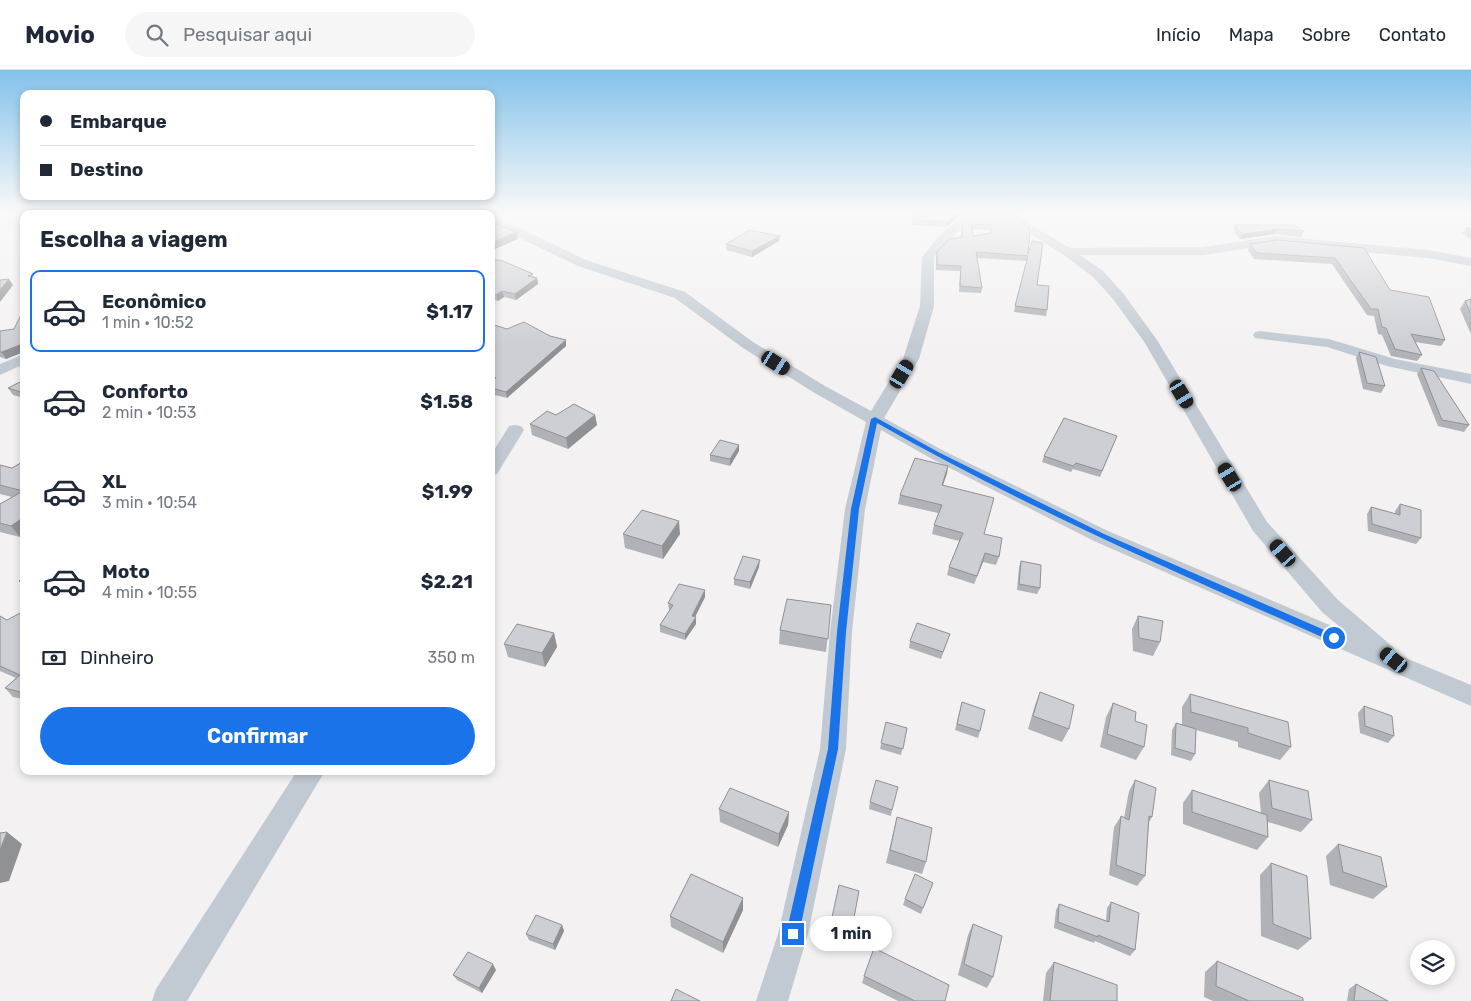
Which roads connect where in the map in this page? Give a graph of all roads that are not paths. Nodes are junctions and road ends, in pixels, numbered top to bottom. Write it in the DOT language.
graph roads {
  1 [pos="571,257"];
  2 [pos="928,257"];
  3 [pos="1075,257"];
  4 [pos="1447,257"];
  5 [pos="1471,262"];
  6 [pos="1260,335"];
  7 [pos="20,360"];
  8 [pos="0,370"];
  9 [pos="1471,379"];
  10 [pos="875,419"];
  11 [pos="516,430"];
  12 [pos="495,464"];
  13 [pos="1406,670"];
  14 [pos="1471,696"];
  15 [pos="309,775"];
  16 [pos="168,1001"];
  17 [pos="772,1001"];
  1 -- 10 [label="street"];
  2 -- 10 [label="street"];
  3 -- 13 [label="street"];
  4 -- 5 [label="street"];
  6 -- 9 [label="street"];
  7 -- 8 [label="street"];
  10 -- 13 [label="street"];
  10 -- 17 [label="street"];
  11 -- 12 [label="street"];
  13 -- 14 [label="street"];
  15 -- 16 [label="street"];
}
